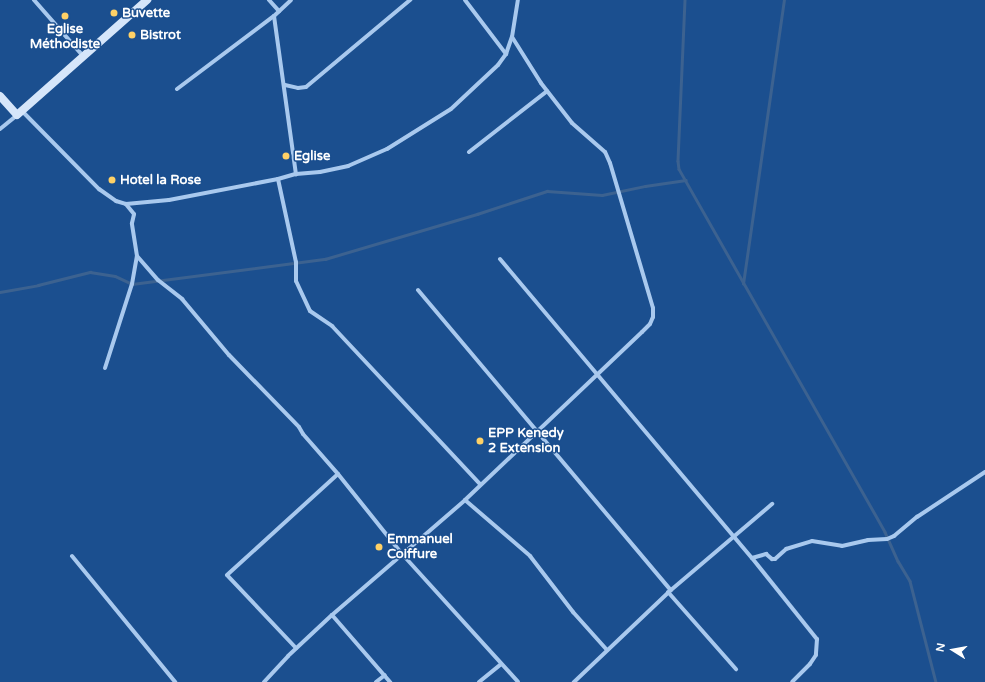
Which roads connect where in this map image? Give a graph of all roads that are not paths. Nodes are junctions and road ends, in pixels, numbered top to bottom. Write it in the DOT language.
graph roads {
  1 [pos="34,0"];
  2 [pos="147,0"];
  3 [pos="269,0"];
  4 [pos="291,0"];
  5 [pos="410,0"];
  6 [pos="465,0"];
  7 [pos="518,0"];
  8 [pos="279,11"];
  9 [pos="274,16"];
  10 [pos="512,37"];
  11 [pos="506,54"];
  12 [pos="84,57"];
  13 [pos="285,86"];
  14 [pos="177,89"];
  15 [pos="547,91"];
  16 [pos="0,96"];
  17 [pos="19,113"];
  18 [pos="0,129"];
  19 [pos="469,152"];
  20 [pos="296,174"];
  21 [pos="278,179"];
  22 [pos="126,204"];
  23 [pos="137,256"];
  24 [pos="500,259"];
  25 [pos="418,290"];
  26 [pos="105,368"];
  27 [pos="597,373"];
  28 [pos="537,431"];
  29 [pos="985,472"];
  30 [pos="338,474"];
  31 [pos="480,484"];
  32 [pos="465,500"];
  33 [pos="772,504"];
  34 [pos="734,537"];
  35 [pos="403,555"];
  36 [pos="72,556"];
  37 [pos="752,558"];
  38 [pos="670,591"];
  39 [pos="332,615"];
  40 [pos="296,648"];
  41 [pos="607,650"];
  42 [pos="502,664"];
  43 [pos="736,669"];
  44 [pos="384,675"];
  45 [pos="175,682"];
  46 [pos="264,682"];
  47 [pos="376,682"];
  48 [pos="390,682"];
  49 [pos="479,682"];
  50 [pos="518,682"];
  51 [pos="574,682"];
  52 [pos="792,682"];
  1 -- 12 [label="street"];
  2 -- 12 [label="street"];
  3 -- 8 [label="street"];
  4 -- 8 [label="street"];
  5 -- 13 [label="street"];
  6 -- 11 [label="street"];
  7 -- 10 [label="street"];
  8 -- 9 [label="street"];
  9 -- 13 [label="street"];
  9 -- 14 [label="street"];
  10 -- 11 [label="street"];
  10 -- 15 [label="street"];
  11 -- 20 [label="street"];
  12 -- 17 [label="street"];
  13 -- 20 [label="street"];
  15 -- 19 [label="street"];
  15 -- 27 [label="street"];
  16 -- 17 [label="street"];
  17 -- 18 [label="street"];
  17 -- 22 [label="street"];
  20 -- 21 [label="street"];
  21 -- 22 [label="street"];
  21 -- 31 [label="street"];
  22 -- 23 [label="street"];
  23 -- 26 [label="street"];
  23 -- 30 [label="street"];
  24 -- 27 [label="street"];
  25 -- 28 [label="street"];
  27 -- 28 [label="street"];
  27 -- 34 [label="street"];
  28 -- 31 [label="street"];
  28 -- 38 [label="street"];
  29 -- 37 [label="street"];
  30 -- 35 [label="street"];
  30 -- 40 [label="street"];
  31 -- 32 [label="street"];
  32 -- 35 [label="street"];
  32 -- 41 [label="street"];
  33 -- 34 [label="street"];
  34 -- 37 [label="street"];
  34 -- 38 [label="street"];
  35 -- 39 [label="street"];
  35 -- 42 [label="street"];
  36 -- 45 [label="street"];
  37 -- 52 [label="street"];
  38 -- 41 [label="street"];
  38 -- 43 [label="street"];
  39 -- 40 [label="street"];
  39 -- 44 [label="street"];
  40 -- 46 [label="street"];
  41 -- 51 [label="street"];
  42 -- 49 [label="street"];
  42 -- 50 [label="street"];
  44 -- 47 [label="street"];
  44 -- 48 [label="street"];
}
